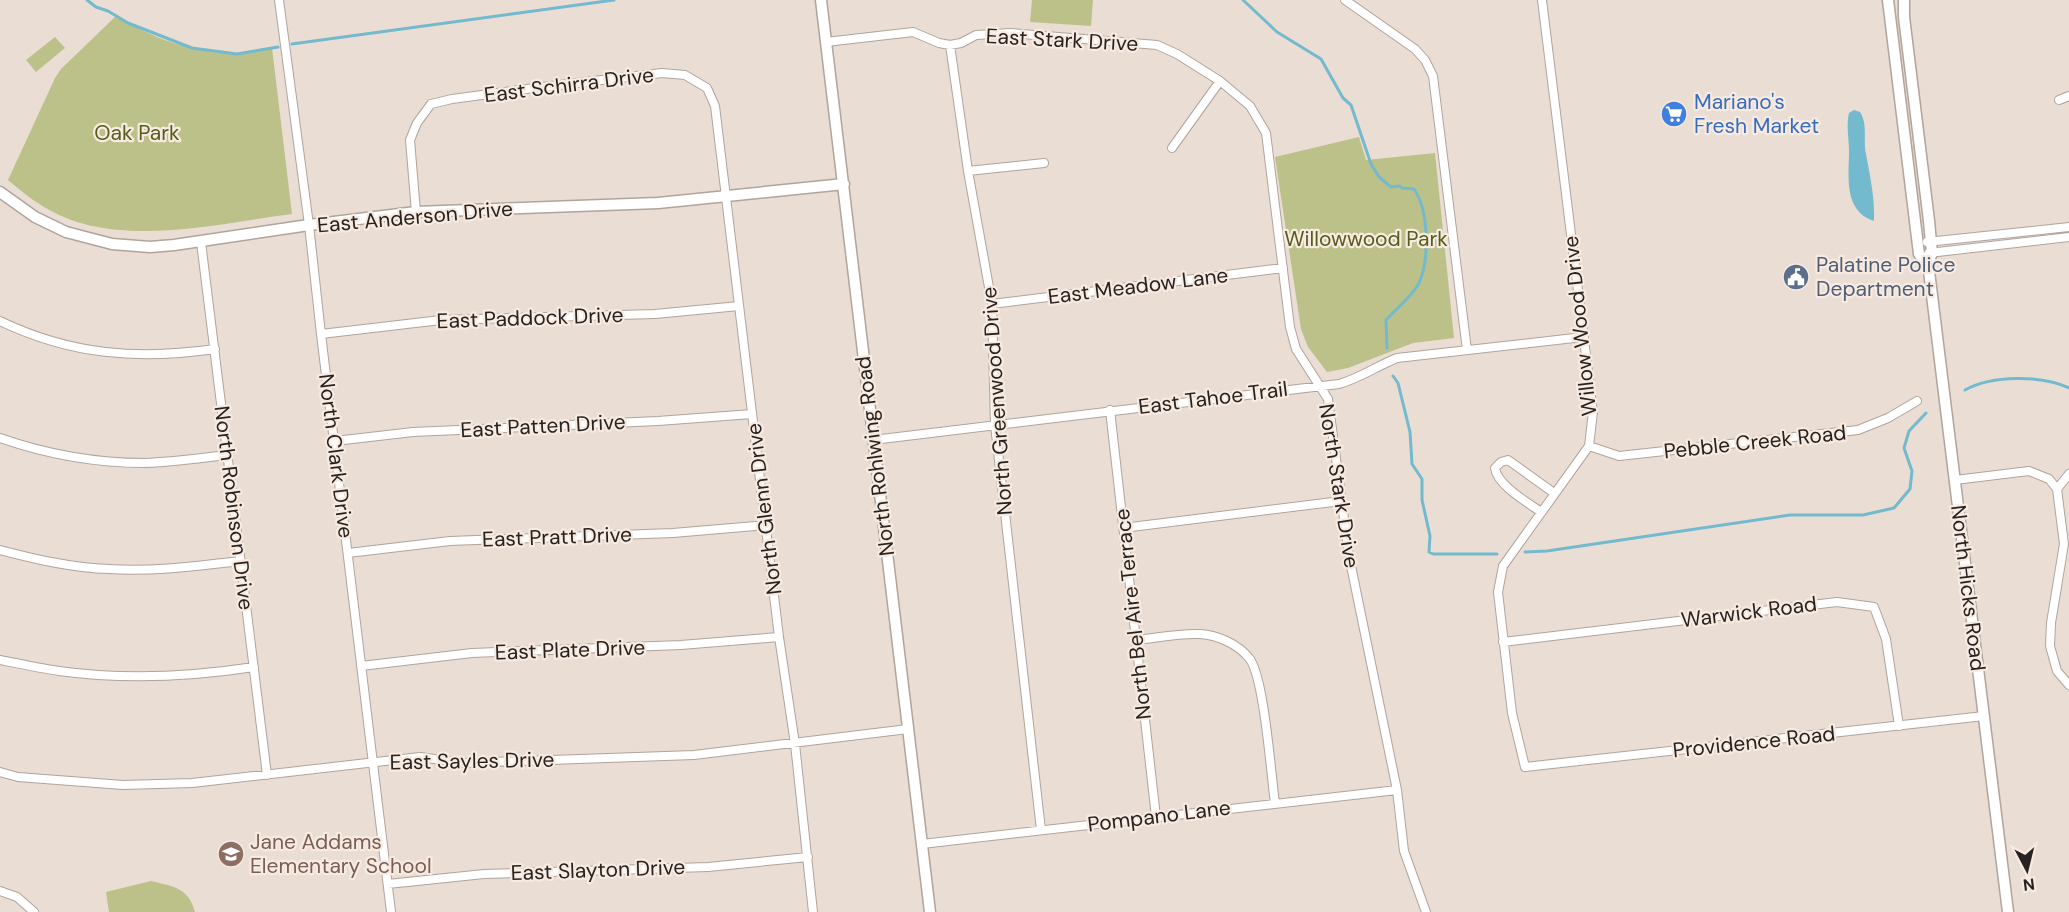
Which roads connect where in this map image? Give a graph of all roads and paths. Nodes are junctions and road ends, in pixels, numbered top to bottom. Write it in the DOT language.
graph roads {
  1 [pos="279,0"];
  2 [pos="821,0"];
  3 [pos="1345,0"];
  4 [pos="1542,0"];
  5 [pos="1888,0"];
  6 [pos="1904,0"];
  7 [pos="1893,37"];
  8 [pos="826,42"];
  9 [pos="950,45"];
  10 [pos="1910,66"];
  11 [pos="1220,81"];
  12 [pos="2069,96"];
  13 [pos="2059,100"];
  14 [pos="715,106"];
  15 [pos="1172,148"];
  16 [pos="1044,163"];
  17 [pos="968,171"];
  18 [pos="844,184"];
  19 [pos="0,192"];
  20 [pos="726,195"];
  21 [pos="416,212"];
  22 [pos="309,225"];
  23 [pos="2069,227"];
  24 [pos="2069,237"];
  25 [pos="201,242"];
  26 [pos="1918,249"];
  27 [pos="1930,252"];
  28 [pos="1283,268"];
  29 [pos="992,304"];
  30 [pos="739,306"];
  31 [pos="0,321"];
  32 [pos="321,334"];
  33 [pos="1583,337"];
  34 [pos="215,349"];
  35 [pos="1467,350"];
  36 [pos="1320,386"];
  37 [pos="1917,401"];
  38 [pos="1110,410"];
  39 [pos="752,414"];
  40 [pos="995,425"];
  41 [pos="0,438"];
  42 [pos="873,440"];
  43 [pos="335,441"];
  44 [pos="1589,446"];
  45 [pos="227,455"];
  46 [pos="2069,474"];
  47 [pos="1955,480"];
  48 [pos="2057,489"];
  49 [pos="1554,493"];
  50 [pos="1341,501"];
  51 [pos="1541,512"];
  52 [pos="766,525"];
  53 [pos="1123,528"];
  54 [pos="0,550"];
  55 [pos="348,553"];
  56 [pos="242,561"];
  57 [pos="779,637"];
  58 [pos="1135,640"];
  59 [pos="1503,642"];
  60 [pos="0,660"];
  61 [pos="362,666"];
  62 [pos="254,667"];
  63 [pos="2069,686"];
  64 [pos="1984,716"];
  65 [pos="1899,726"];
  66 [pos="908,729"];
  67 [pos="795,744"];
  68 [pos="374,763"];
  69 [pos="1525,767"];
  70 [pos="0,772"];
  71 [pos="267,775"];
  72 [pos="1397,790"];
  73 [pos="1275,803"];
  74 [pos="1156,817"];
  75 [pos="1041,830"];
  76 [pos="922,844"];
  77 [pos="808,856"];
  78 [pos="388,884"];
  79 [pos="0,891"];
  80 [pos="34,912"];
  81 [pos="391,912"];
  82 [pos="813,912"];
  83 [pos="930,912"];
  84 [pos="1426,912"];
  85 [pos="2008,912"];
  1 -- 22 [label="street, North Clark Drive"];
  2 -- 8 [label="street, North Rohlwing Road"];
  3 -- 35 [label="street"];
  4 -- 33 [label="street, Willow Wood Drive"];
  5 -- 7 [label="street"];
  6 -- 10 [label="street, North Hicks Road"];
  7 -- 10 [label="street"];
  7 -- 26 [label="street"];
  8 -- 9 [label="street"];
  8 -- 18 [label="street, North Rohlwing Road"];
  9 -- 11 [label="street, East Stark Drive"];
  9 -- 17 [label="street, North Greenwood Drive"];
  10 -- 27 [label="street, North Hicks Road"];
  11 -- 15 [label="street"];
  11 -- 28 [label="street, North Stark Drive"];
  12 -- 13 [label="street"];
  14 -- 20 [label="street, North Glenn Drive"];
  14 -- 21 [label="street, East Schirra Drive"];
  16 -- 17 [label="street"];
  17 -- 29 [label="street, North Greenwood Drive"];
  18 -- 20 [label="street, East Anderson Drive"];
  18 -- 42 [label="street, North Rohlwing Road"];
  19 -- 25 [label="street, East Anderson Drive"];
  20 -- 21 [label="street, East Anderson Drive"];
  20 -- 30 [label="street, North Glenn Drive"];
  21 -- 22 [label="street, East Anderson Drive"];
  22 -- 25 [label="street, East Anderson Drive"];
  22 -- 32 [label="street, North Clark Drive"];
  23 -- 27 [label="street"];
  24 -- 27 [label="street"];
  25 -- 34 [label="street, North Robinson Drive"];
  26 -- 27 [label="street"];
  26 -- 27 [label="street"];
  27 -- 47 [label="street, North Hicks Road"];
  28 -- 29 [label="street, East Meadow Lane"];
  28 -- 36 [label="street, North Stark Drive"];
  29 -- 40 [label="street, North Greenwood Drive"];
  30 -- 32 [label="street, East Paddock Drive"];
  30 -- 39 [label="street, North Glenn Drive"];
  31 -- 34 [label="street"];
  32 -- 43 [label="street, North Clark Drive"];
  33 -- 35 [label="street, East Tahoe Trail"];
  33 -- 44 [label="street, Willow Wood Drive"];
  34 -- 45 [label="street, North Robinson Drive"];
  35 -- 36 [label="street, East Tahoe Trail"];
  36 -- 38 [label="street, East Tahoe Trail"];
  36 -- 50 [label="street, North Stark Drive"];
  37 -- 44 [label="street, Pebble Creek Road"];
  38 -- 40 [label="street, East Tahoe Trail"];
  38 -- 53 [label="street, North Bel Aire Terrace"];
  39 -- 43 [label="street, East Patten Drive"];
  39 -- 52 [label="street, North Glenn Drive"];
  40 -- 42 [label="street, East Tahoe Trail"];
  40 -- 75 [label="street, North Greenwood Drive"];
  41 -- 45 [label="street"];
  42 -- 66 [label="street, North Rohlwing Road"];
  43 -- 55 [label="street, North Clark Drive"];
  44 -- 49 [label="street, Willow Wood Drive"];
  45 -- 56 [label="street, North Robinson Drive"];
  46 -- 48 [label="street"];
  47 -- 48 [label="street"];
  47 -- 64 [label="street, North Hicks Road"];
  48 -- 63 [label="street"];
  49 -- 51 [label="street, Willow Wood Drive"];
  49 -- 51 [label="street"];
  50 -- 53 [label="street"];
  50 -- 72 [label="street, North Stark Drive"];
  51 -- 59 [label="street, Willow Wood Drive"];
  52 -- 55 [label="street, East Pratt Drive"];
  52 -- 57 [label="street, North Glenn Drive"];
  53 -- 58 [label="street, North Bel Aire Terrace"];
  54 -- 56 [label="street"];
  55 -- 61 [label="street, North Clark Drive"];
  56 -- 62 [label="street, North Robinson Drive"];
  57 -- 61 [label="street, East Plate Drive"];
  57 -- 67 [label="street, North Glenn Drive"];
  58 -- 73 [label="street"];
  58 -- 74 [label="street, North Bel Aire Terrace"];
  59 -- 65 [label="street, Warwick Road"];
  59 -- 69 [label="street, Willow Wood Drive"];
  60 -- 62 [label="street"];
  61 -- 68 [label="street, North Clark Drive"];
  62 -- 71 [label="street, North Robinson Drive"];
  64 -- 65 [label="street, Providence Road"];
  64 -- 85 [label="street, North Hicks Road"];
  65 -- 69 [label="street, Providence Road"];
  66 -- 67 [label="street, East Sayles Drive"];
  66 -- 76 [label="street, North Rohlwing Road"];
  67 -- 68 [label="street, East Sayles Drive"];
  67 -- 77 [label="street, North Glenn Drive"];
  68 -- 71 [label="street, East Sayles Drive"];
  68 -- 78 [label="street, North Clark Drive"];
  70 -- 71 [label="street, East Sayles Drive"];
  72 -- 73 [label="street, Pompano Lane"];
  72 -- 84 [label="street, North Stark Drive"];
  73 -- 74 [label="street, Pompano Lane"];
  74 -- 75 [label="street, Pompano Lane"];
  75 -- 76 [label="street, Pompano Lane"];
  76 -- 83 [label="street, North Rohlwing Road"];
  77 -- 78 [label="street, East Slayton Drive"];
  77 -- 82 [label="street, North Glenn Drive"];
  78 -- 81 [label="street, North Clark Drive"];
  79 -- 80 [label="street"];
}
